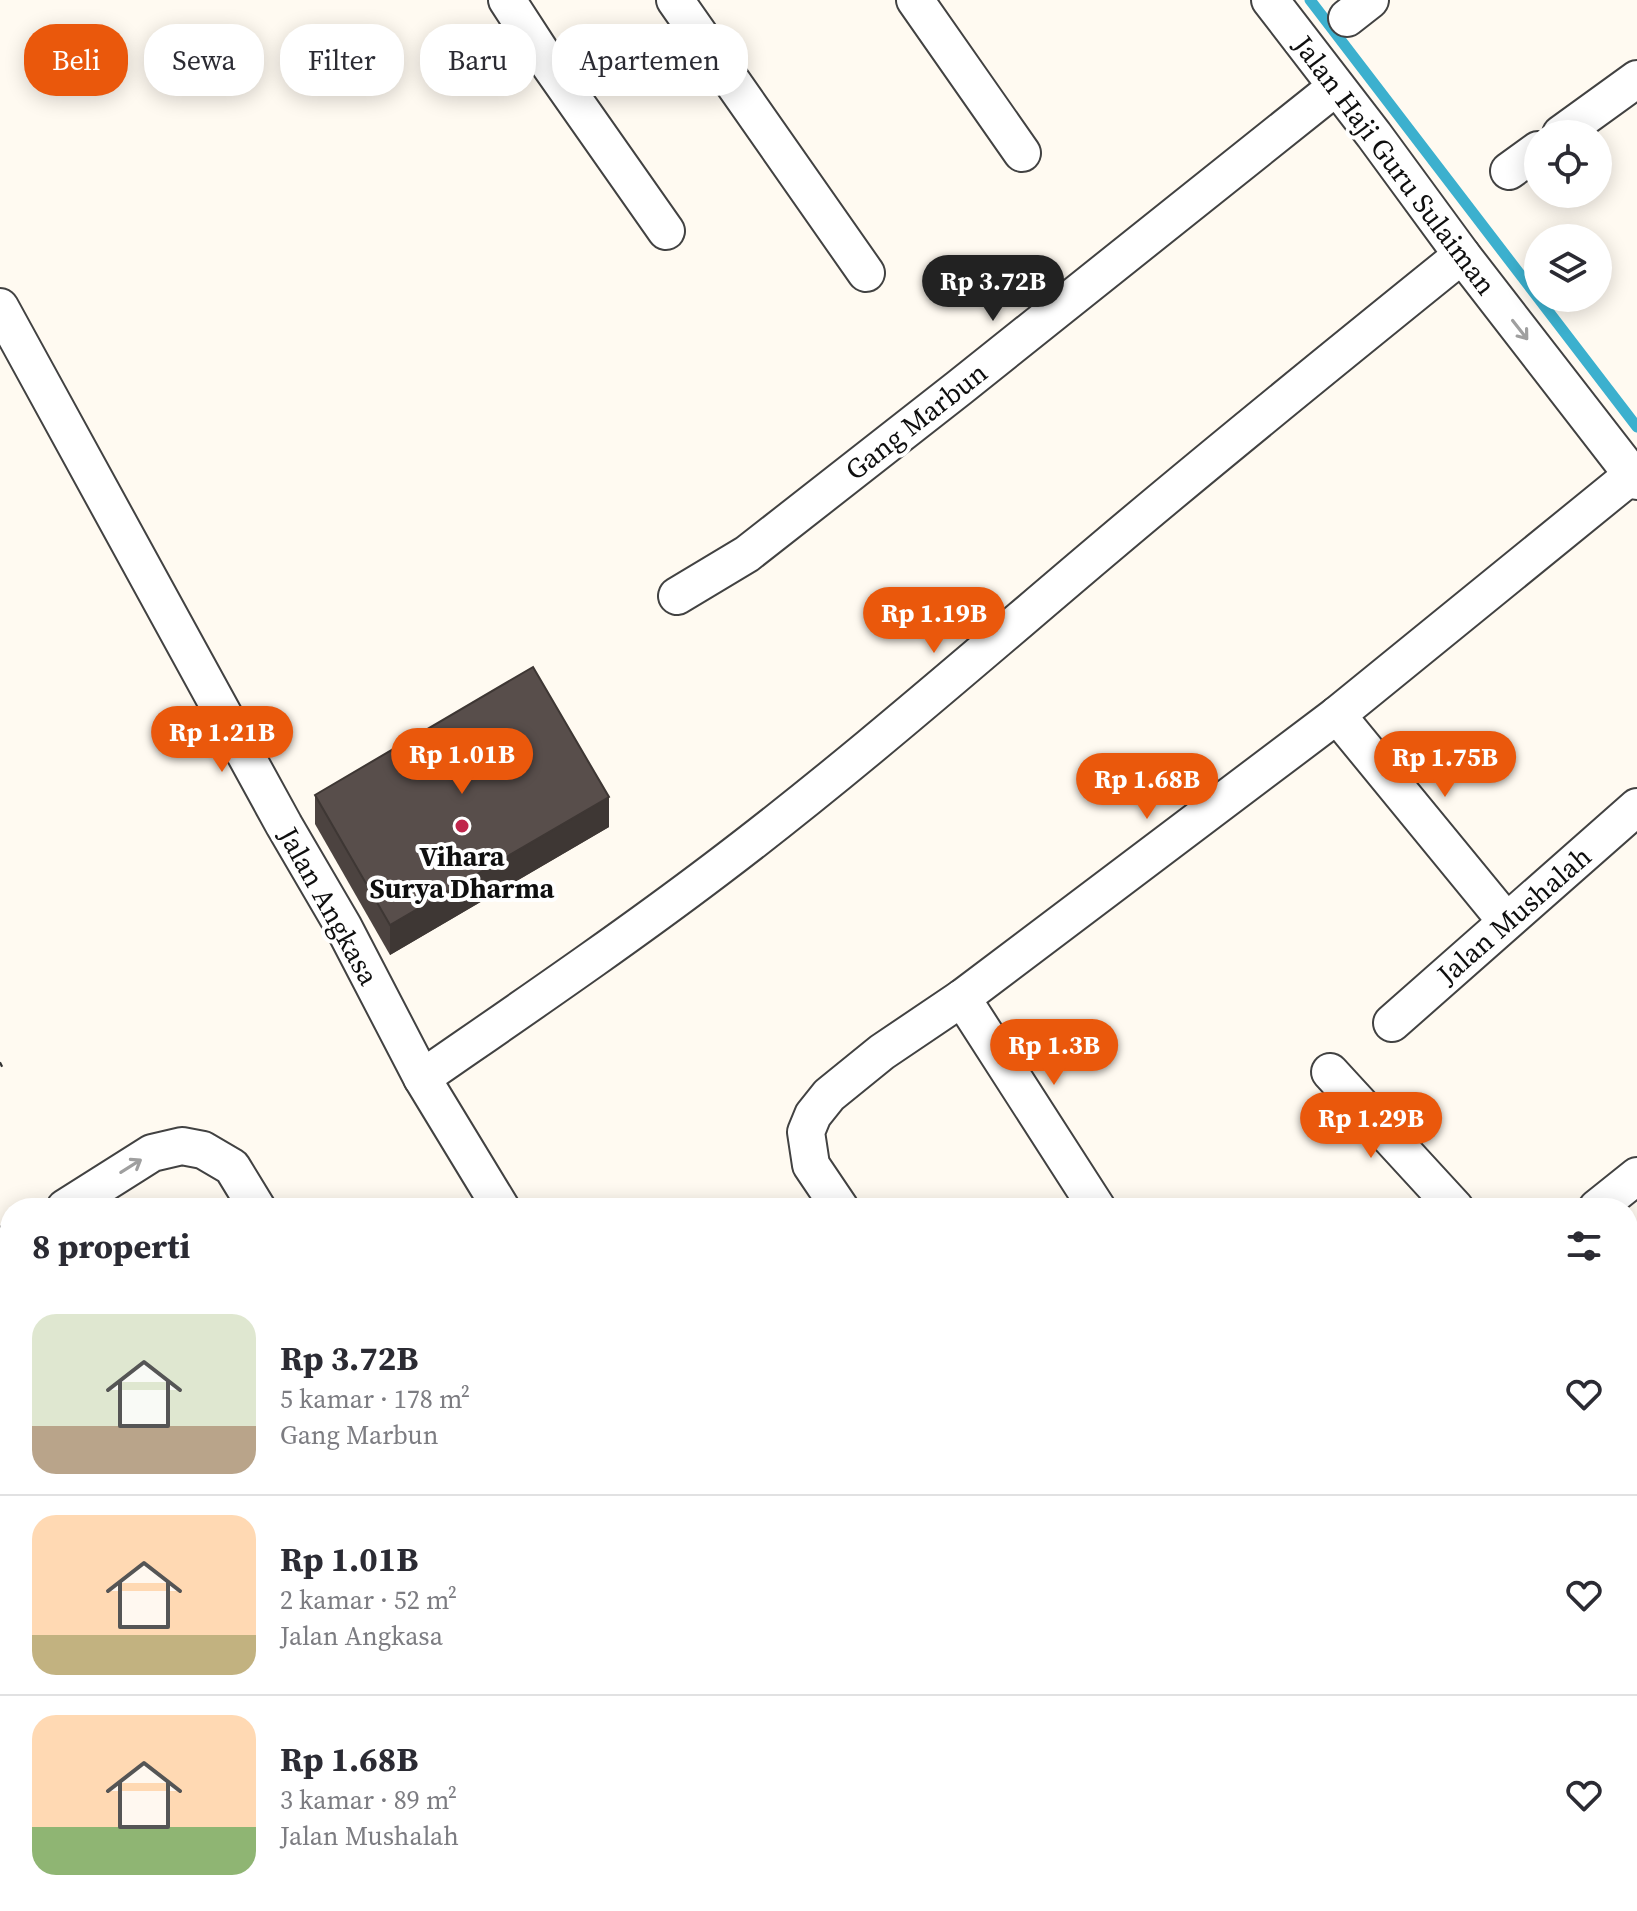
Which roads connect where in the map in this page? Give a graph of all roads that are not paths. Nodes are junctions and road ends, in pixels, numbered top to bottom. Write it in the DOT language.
graph roads {
  1 [pos="507,0"];
  2 [pos="675,0"];
  3 [pos="915,0"];
  4 [pos="1270,0"];
  5 [pos="1637,79"];
  6 [pos="1336,87"];
  7 [pos="1580,120"];
  8 [pos="1022,153"];
  9 [pos="1524,160"];
  10 [pos="1509,171"];
  11 [pos="666,231"];
  12 [pos="1462,255"];
  13 [pos="866,273"];
  14 [pos="0,307"];
  15 [pos="1635,478"];
  16 [pos="677,596"];
  17 [pos="1337,715"];
  18 [pos="1637,807"];
  19 [pos="1506,921"];
  20 [pos="962,998"];
  21 [pos="1392,1023"];
  22 [pos="1330,1072"];
  23 [pos="422,1078"];
  24 [pos="1637,1176"];
  25 [pos="81,1198"];
  26 [pos="251,1198"];
  27 [pos="495,1198"];
  28 [pos="833,1198"];
  29 [pos="1091,1198"];
  30 [pos="1446,1198"];
  31 [pos="1610,1198"];
  1 -- 11 [label="street"];
  2 -- 13 [label="street"];
  3 -- 8 [label="street"];
  4 -- 6 [label="street, Jalan Haji Guru Sulaiman"];
  5 -- 7 [label="street"];
  6 -- 12 [label="street, Jalan Haji Guru Sulaiman"];
  6 -- 16 [label="street, Gang Marbun"];
  9 -- 10 [label="street"];
  12 -- 15 [label="street, Jalan Haji Guru Sulaiman, one-way"];
  12 -- 23 [label="street"];
  14 -- 23 [label="street, Jalan Angkasa"];
  15 -- 17 [label="street"];
  17 -- 19 [label="street"];
  17 -- 20 [label="street"];
  18 -- 19 [label="street, Jalan Mushalah"];
  19 -- 21 [label="street, Jalan Mushalah"];
  20 -- 28 [label="street"];
  20 -- 29 [label="street"];
  22 -- 30 [label="street"];
  23 -- 27 [label="street, Jalan Angkasa"];
  24 -- 31 [label="street"];
  25 -- 26 [label="street, one-way"];
}
